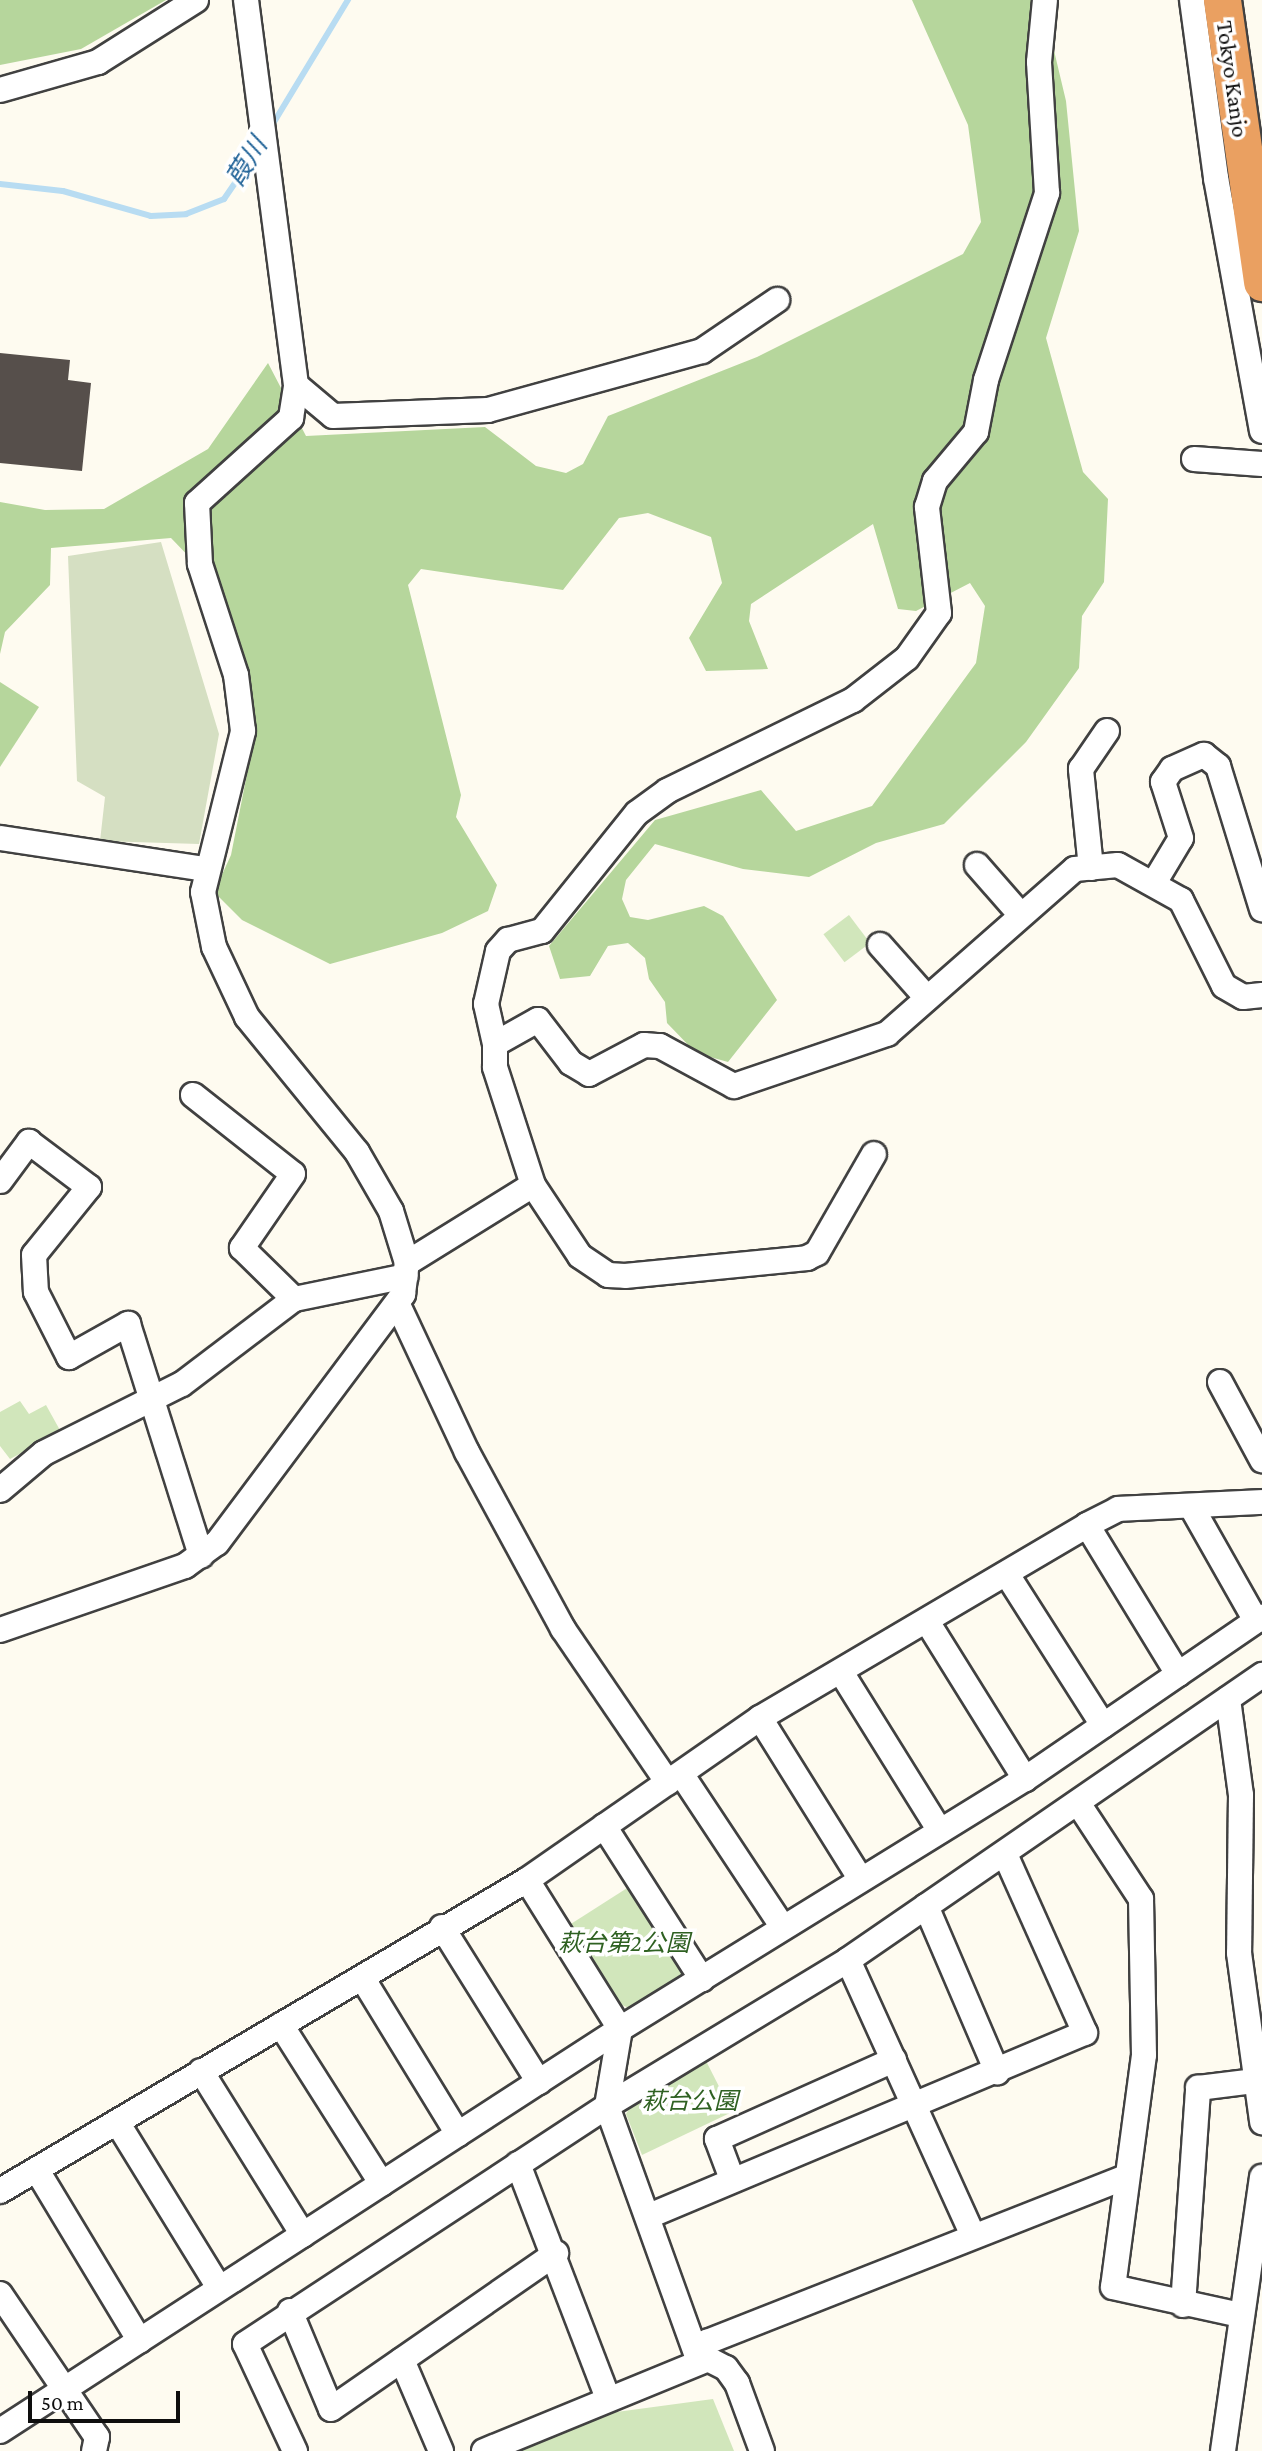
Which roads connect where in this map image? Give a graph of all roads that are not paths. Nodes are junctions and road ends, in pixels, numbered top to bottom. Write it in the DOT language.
graph roads {
  1 [pos="195,0"];
  2 [pos="246,0"];
  3 [pos="1045,0"];
  4 [pos="1192,0"];
  5 [pos="1222,0"];
  6 [pos="0,90"];
  7 [pos="1262,282"];
  8 [pos="777,300"];
  9 [pos="296,385"];
  10 [pos="1262,431"];
  11 [pos="1194,459"];
  12 [pos="1262,464"];
  13 [pos="1107,731"];
  14 [pos="0,838"];
  15 [pos="977,866"];
  16 [pos="1091,868"];
  17 [pos="205,869"];
  18 [pos="1154,883"];
  19 [pos="1262,909"];
  20 [pos="1019,913"];
  21 [pos="880,945"];
  22 [pos="1262,995"];
  23 [pos="927,998"];
  24 [pos="495,1044"];
  25 [pos="193,1095"];
  26 [pos="874,1154"];
  27 [pos="0,1181"];
  28 [pos="533,1185"];
  29 [pos="406,1269"];
  30 [pos="293,1298"];
  31 [pos="399,1307"];
  32 [pos="1220,1382"];
  33 [pos="150,1403"];
  34 [pos="1262,1460"];
  35 [pos="4,1479"];
  36 [pos="1262,1502"];
  37 [pos="1191,1506"];
  38 [pos="1087,1525"];
  39 [pos="201,1556"];
  40 [pos="1008,1576"];
  41 [pos="1259,1619"];
  42 [pos="928,1623"];
  43 [pos="0,1630"];
  44 [pos="841,1672"];
  45 [pos="1178,1674"];
  46 [pos="1262,1675"];
  47 [pos="1228,1699"];
  48 [pos="760,1718"];
  49 [pos="1103,1725"];
  50 [pos="675,1779"];
  51 [pos="1025,1779"];
  52 [pos="1262,1779"];
  53 [pos="1241,1795"];
  54 [pos="1078,1803"];
  55 [pos="604,1826"];
  56 [pos="940,1831"];
  57 [pos="1005,1854"];
  58 [pos="860,1878"];
  59 [pos="527,1880"];
  60 [pos="926,1906"];
  61 [pos="782,1926"];
  62 [pos="442,1927"];
  63 [pos="848,1960"];
  64 [pos="363,1979"];
  65 [pos="702,1979"];
  66 [pos="281,2025"];
  67 [pos="620,2029"];
  68 [pos="894,2060"];
  69 [pos="201,2070"];
  70 [pos="997,2072"];
  71 [pos="1254,2081"];
  72 [pos="539,2082"];
  73 [pos="607,2106"];
  74 [pos="913,2107"];
  75 [pos="117,2122"];
  76 [pos="1262,2122"];
  77 [pos="458,2134"];
  78 [pos="518,2164"];
  79 [pos="37,2172"];
  80 [pos="1262,2176"];
  81 [pos="1126,2177"];
  82 [pos="732,2179"];
  83 [pos="382,2184"];
  84 [pos="0,2192"];
  85 [pos="649,2216"];
  86 [pos="303,2235"];
  87 [pos="973,2235"];
  88 [pos="556,2253"];
  89 [pos="1256,2270"];
  90 [pos="219,2288"];
  91 [pos="0,2294"];
  92 [pos="1183,2305"];
  93 [pos="290,2311"];
  94 [pos="1240,2315"];
  95 [pos="140,2341"];
  96 [pos="402,2360"];
  97 [pos="699,2362"];
  98 [pos="62,2391"];
  99 [pos="608,2398"];
  100 [pos="0,2431"];
  101 [pos="94,2451"];
  102 [pos="295,2451"];
  103 [pos="441,2451"];
  104 [pos="484,2451"];
  105 [pos="762,2451"];
  106 [pos="1223,2451"];
  1 -- 6 [label="street"];
  2 -- 9 [label="street"];
  3 -- 24 [label="street"];
  4 -- 10 [label="street"];
  5 -- 7 [label="highway, Tokyo Kanjo"];
  8 -- 9 [label="street"];
  9 -- 17 [label="street"];
  11 -- 12 [label="street"];
  13 -- 16 [label="street"];
  14 -- 17 [label="street"];
  15 -- 20 [label="street"];
  16 -- 18 [label="street"];
  16 -- 20 [label="street"];
  17 -- 29 [label="street"];
  18 -- 19 [label="street"];
  18 -- 22 [label="street"];
  20 -- 23 [label="street"];
  21 -- 23 [label="street"];
  23 -- 24 [label="street"];
  24 -- 28 [label="street"];
  25 -- 30 [label="street"];
  26 -- 28 [label="street"];
  27 -- 33 [label="street"];
  28 -- 29 [label="street"];
  29 -- 30 [label="street"];
  29 -- 31 [label="street"];
  30 -- 33 [label="street"];
  31 -- 39 [label="street"];
  31 -- 50 [label="street"];
  32 -- 34 [label="street"];
  33 -- 35 [label="street"];
  33 -- 39 [label="street"];
  36 -- 37 [label="street"];
  37 -- 38 [label="street"];
  37 -- 41 [label="street"];
  38 -- 40 [label="street"];
  38 -- 45 [label="street"];
  39 -- 43 [label="street"];
  40 -- 42 [label="street"];
  40 -- 49 [label="street"];
  41 -- 45 [label="street"];
  42 -- 44 [label="street"];
  42 -- 51 [label="street"];
  44 -- 48 [label="street"];
  44 -- 56 [label="street"];
  45 -- 49 [label="street"];
  46 -- 47 [label="street"];
  47 -- 53 [label="street"];
  47 -- 54 [label="street"];
  48 -- 50 [label="street"];
  48 -- 58 [label="street"];
  49 -- 51 [label="street"];
  50 -- 55 [label="street"];
  50 -- 61 [label="street"];
  51 -- 56 [label="street"];
  52 -- 53 [label="street"];
  53 -- 71 [label="street"];
  54 -- 57 [label="street"];
  54 -- 81 [label="street"];
  55 -- 59 [label="street"];
  55 -- 65 [label="street"];
  56 -- 58 [label="street"];
  57 -- 60 [label="street"];
  57 -- 70 [label="street"];
  58 -- 61 [label="street"];
  59 -- 62 [label="street"];
  59 -- 67 [label="street"];
  60 -- 63 [label="street"];
  60 -- 70 [label="street"];
  61 -- 65 [label="street"];
  62 -- 64 [label="street"];
  62 -- 72 [label="street"];
  63 -- 68 [label="street"];
  63 -- 73 [label="street"];
  64 -- 66 [label="street"];
  64 -- 77 [label="street"];
  65 -- 67 [label="street"];
  66 -- 69 [label="street"];
  66 -- 83 [label="street"];
  67 -- 72 [label="street"];
  67 -- 73 [label="street"];
  68 -- 74 [label="street"];
  68 -- 82 [label="street"];
  69 -- 75 [label="street"];
  69 -- 86 [label="street"];
  70 -- 74 [label="street"];
  71 -- 76 [label="street"];
  71 -- 92 [label="street"];
  72 -- 77 [label="street"];
  73 -- 78 [label="street"];
  73 -- 85 [label="street"];
  74 -- 82 [label="street"];
  74 -- 87 [label="street"];
  75 -- 79 [label="street"];
  75 -- 90 [label="street"];
  77 -- 83 [label="street"];
  78 -- 88 [label="street"];
  78 -- 93 [label="street"];
  79 -- 84 [label="street"];
  79 -- 95 [label="street"];
  80 -- 89 [label="street"];
  81 -- 87 [label="street"];
  81 -- 92 [label="street"];
  82 -- 85 [label="street"];
  83 -- 86 [label="street"];
  85 -- 97 [label="street"];
  86 -- 90 [label="street"];
  87 -- 97 [label="street"];
  88 -- 96 [label="street"];
  88 -- 99 [label="street"];
  89 -- 94 [label="street"];
  90 -- 95 [label="street"];
  91 -- 98 [label="street"];
  92 -- 94 [label="street"];
  93 -- 96 [label="street"];
  93 -- 102 [label="street"];
  94 -- 106 [label="street"];
  95 -- 98 [label="street"];
  96 -- 103 [label="street"];
  97 -- 99 [label="street"];
  97 -- 105 [label="street"];
  98 -- 100 [label="street"];
  98 -- 101 [label="street"];
  99 -- 104 [label="street"];
}
